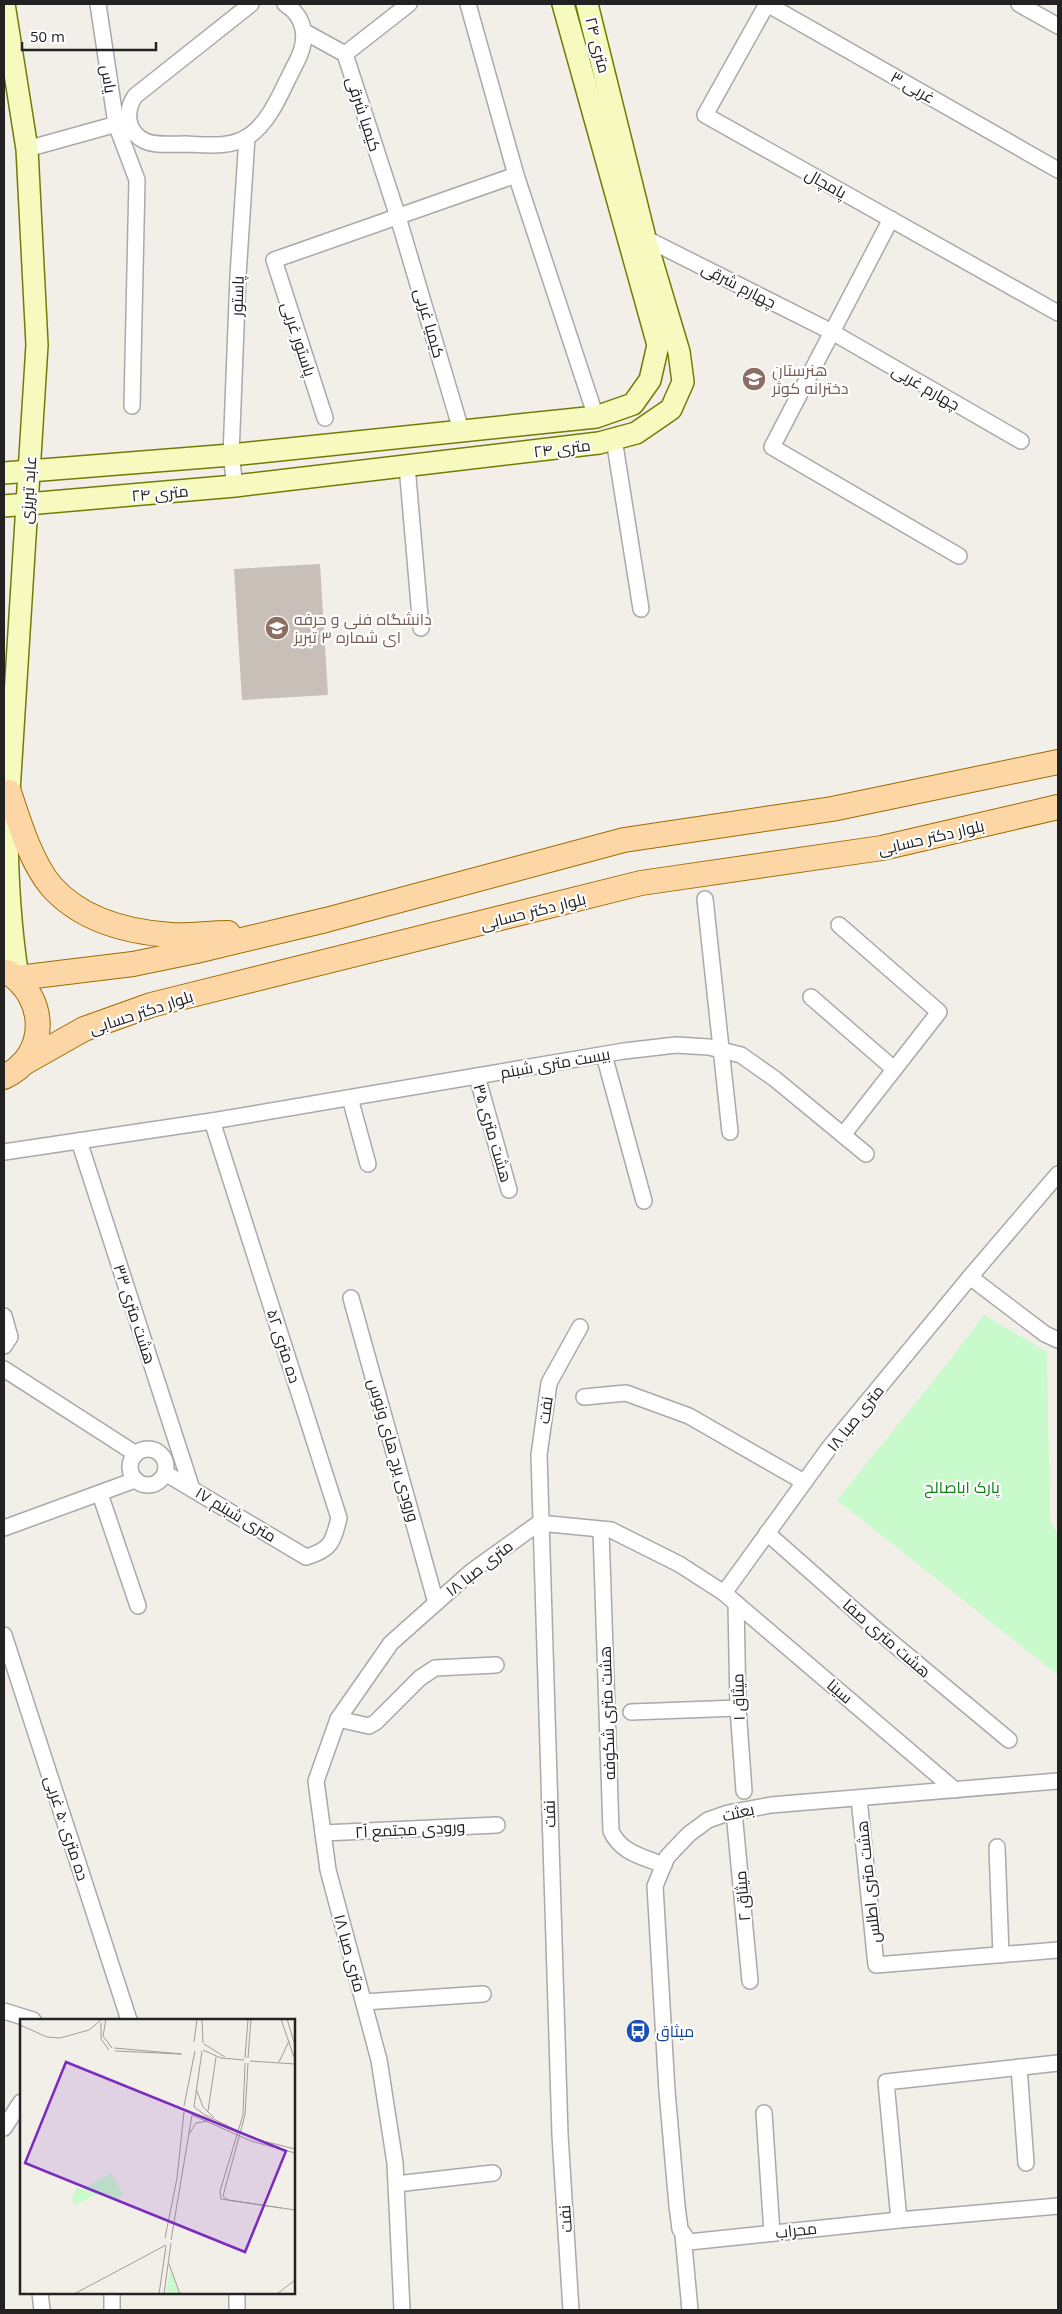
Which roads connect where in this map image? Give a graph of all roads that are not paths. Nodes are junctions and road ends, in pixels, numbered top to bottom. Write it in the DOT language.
graph roads {
  1 [pos="4,4"];
  2 [pos="98,4"];
  3 [pos="251,4"];
  4 [pos="285,4"];
  5 [pos="409,4"];
  6 [pos="468,4"];
  7 [pos="562,4"];
  8 [pos="587,4"];
  9 [pos="767,4"];
  10 [pos="1019,4"];
  11 [pos="234,10"];
  12 [pos="1058,26"];
  13 [pos="305,32"];
  14 [pos="345,54"];
  15 [pos="122,122"];
  16 [pos="247,137"];
  17 [pos="611,140"];
  18 [pos="27,149"];
  19 [pos="1058,170"];
  20 [pos="516,175"];
  21 [pos="398,217"];
  22 [pos="891,219"];
  23 [pos="645,238"];
  24 [pos="1058,312"];
  25 [pos="832,332"];
  26 [pos="132,406"];
  27 [pos="596,417"];
  28 [pos="325,418"];
  29 [pos="461,430"];
  30 [pos="614,439"];
  31 [pos="1021,441"];
  32 [pos="231,455"];
  33 [pos="407,466"];
  34 [pos="30,471"];
  35 [pos="4,473"];
  36 [pos="235,486"];
  37 [pos="27,505"];
  38 [pos="4,506"];
  39 [pos="959,556"];
  40 [pos="641,609"];
  41 [pos="421,628"];
  42 [pos="1058,762"];
  43 [pos="9,792"];
  44 [pos="1058,807"];
  45 [pos="705,899"];
  46 [pos="838,925"];
  47 [pos="270,932"];
  48 [pos="11,974"];
  49 [pos="811,996"];
  50 [pos="722,1050"];
  51 [pos="604,1055"];
  52 [pos="894,1069"];
  53 [pos="13,1071"];
  54 [pos="477,1076"];
  55 [pos="350,1098"];
  56 [pos="212,1121"];
  57 [pos="730,1132"];
  58 [pos="843,1135"];
  59 [pos="80,1141"];
  60 [pos="4,1152"];
  61 [pos="866,1154"];
  62 [pos="368,1164"];
  63 [pos="1058,1174"];
  64 [pos="509,1190"];
  65 [pos="644,1201"];
  66 [pos="970,1278"];
  67 [pos="351,1298"];
  68 [pos="4,1316"];
  69 [pos="580,1327"];
  70 [pos="1058,1340"];
  71 [pos="4,1346"];
  72 [pos="4,1369"];
  73 [pos="584,1397"];
  74 [pos="136,1454"];
  75 [pos="165,1473"];
  76 [pos="136,1480"];
  77 [pos="804,1482"];
  78 [pos="191,1486"];
  79 [pos="100,1494"];
  80 [pos="539,1523"];
  81 [pos="4,1528"];
  82 [pos="601,1530"];
  83 [pos="767,1533"];
  84 [pos="306,1557"];
  85 [pos="730,1598"];
  86 [pos="436,1603"];
  87 [pos="138,1606"];
  88 [pos="4,1635"];
  89 [pos="496,1665"];
  90 [pos="738,1708"];
  91 [pos="631,1712"];
  92 [pos="338,1719"];
  93 [pos="1009,1740"];
  94 [pos="1058,1781"];
  95 [pos="955,1790"];
  96 [pos="744,1791"];
  97 [pos="859,1798"];
  98 [pos="734,1812"];
  99 [pos="497,1825"];
  100 [pos="323,1833"];
  101 [pos="997,1846"];
  102 [pos="664,1865"];
  103 [pos="1058,1950"];
  104 [pos="1001,1955"];
  105 [pos="750,1981"];
  106 [pos="483,1994"];
  107 [pos="364,2002"];
  108 [pos="4,2011"];
  109 [pos="30,2019"];
  110 [pos="129,2019"];
  111 [pos="1058,2063"];
  112 [pos="1019,2067"];
  113 [pos="20,2104"];
  114 [pos="764,2113"];
  115 [pos="4,2128"];
  116 [pos="1026,2163"];
  117 [pos="493,2173"];
  118 [pos="396,2184"];
  119 [pos="1058,2206"];
  120 [pos="899,2220"];
  121 [pos="772,2233"];
  122 [pos="683,2235"];
  123 [pos="40,2294"];
  124 [pos="112,2294"];
  125 [pos="237,2294"];
  126 [pos="42,2310"];
  127 [pos="112,2310"];
  128 [pos="237,2310"];
  129 [pos="402,2310"];
  130 [pos="571,2310"];
  131 [pos="690,2310"];
  1 -- 18 [label="street, عابد تبریزی"];
  2 -- 15 [label="street, یاس"];
  3 -- 11 [label="street"];
  4 -- 13 [label="street"];
  5 -- 14 [label="street"];
  6 -- 20 [label="street"];
  7 -- 17 [label="street, ۲۴ متری"];
  8 -- 17 [label="street, ۲۴ متری"];
  9 -- 19 [label="street, ۳ غربی"];
  9 -- 22 [label="street, پامچال"];
  10 -- 12 [label="street"];
  11 -- 15 [label="street"];
  13 -- 14 [label="street"];
  13 -- 16 [label="street"];
  14 -- 21 [label="street, کیمیا شرقی"];
  15 -- 16 [label="street"];
  15 -- 18 [label="street"];
  15 -- 26 [label="street, یاس"];
  16 -- 32 [label="street, پاستور"];
  17 -- 23 [label="street, ۲۴ متری"];
  17 -- 27 [label="street, ۲۴ متری"];
  18 -- 34 [label="street, عابد تبریزی"];
  20 -- 21 [label="street"];
  20 -- 27 [label="street"];
  21 -- 28 [label="street, پاستور غربی"];
  21 -- 29 [label="street, کیمیا غربی"];
  22 -- 24 [label="street, پامچال"];
  22 -- 25 [label="street"];
  23 -- 25 [label="street, چهارم شرقی"];
  23 -- 30 [label="street, ۲۴ متری"];
  25 -- 31 [label="street, چهارم غربی"];
  25 -- 39 [label="street"];
  27 -- 29 [label="street, ۲۴ متری"];
  29 -- 32 [label="street, ۲۴ متری"];
  30 -- 33 [label="street, ۲۴ متری"];
  30 -- 40 [label="street"];
  32 -- 34 [label="street, ۲۴ متری"];
  32 -- 36 [label="street, پاستور"];
  33 -- 36 [label="street, ۲۴ متری"];
  33 -- 41 [label="street"];
  34 -- 35 [label="street, ۲۴ متری"];
  34 -- 37 [label="street, عابد تبریزی"];
  36 -- 37 [label="street, ۲۴ متری"];
  37 -- 38 [label="street, ۲۴ متری"];
  37 -- 43 [label="street, عابد تبریزی"];
  42 -- 47 [label="main road"];
  43 -- 47 [label="main road"];
  43 -- 48 [label="street, عابد تبریزی"];
  44 -- 53 [label="main road, بلوار دکتر حسابی"];
  45 -- 50 [label="street"];
  46 -- 52 [label="street"];
  47 -- 48 [label="main road"];
  48 -- 53 [label="main road"];
  49 -- 52 [label="street"];
  50 -- 51 [label="street, بیست متری شبنم"];
  50 -- 57 [label="street"];
  50 -- 58 [label="street, بیست متری شبنم"];
  51 -- 54 [label="street, بیست متری شبنم"];
  51 -- 65 [label="street"];
  52 -- 58 [label="street"];
  54 -- 55 [label="street, بیست متری شبنم"];
  54 -- 64 [label="street, هشت متری ۳۵"];
  55 -- 56 [label="street, بیست متری شبنم"];
  55 -- 62 [label="street"];
  56 -- 59 [label="street, بیست متری شبنم"];
  56 -- 84 [label="street, ده متری ۵۲"];
  58 -- 61 [label="street, بیست متری شبنم"];
  59 -- 60 [label="street, بیست متری شبنم"];
  59 -- 78 [label="street, هشت متری ۳۳"];
  63 -- 66 [label="street, متری صبا ۱۸"];
  66 -- 70 [label="street"];
  66 -- 77 [label="street, متری صبا ۱۸"];
  67 -- 86 [label="street, ورودی یرج های ونوس"];
  68 -- 71 [label="street"];
  69 -- 80 [label="street, نفت"];
  72 -- 74 [label="street"];
  73 -- 77 [label="street"];
  74 -- 75 [label="street"];
  74 -- 76 [label="street"];
  75 -- 76 [label="street"];
  75 -- 78 [label="street, ۱۷ متری شبنم"];
  76 -- 79 [label="street"];
  77 -- 83 [label="street, متری صبا ۱۸"];
  78 -- 84 [label="street, ۱۷ متری شبنم"];
  79 -- 81 [label="street"];
  79 -- 87 [label="street"];
  80 -- 82 [label="street"];
  80 -- 86 [label="street, متری صبا ۱۸"];
  80 -- 130 [label="street, نفت"];
  82 -- 85 [label="street"];
  82 -- 102 [label="street, هشت متری شکوفه"];
  83 -- 85 [label="street, متری صبا ۱۸"];
  83 -- 93 [label="street, هشت متری صفا"];
  85 -- 90 [label="street, میثاق ۱"];
  85 -- 95 [label="street, سینا"];
  86 -- 92 [label="street, متری صبا ۱۸"];
  88 -- 110 [label="street, ده متری ۵۰ غربی"];
  89 -- 92 [label="street"];
  90 -- 91 [label="street"];
  90 -- 96 [label="street, میثاق ۱"];
  92 -- 100 [label="street, متری صبا ۱۸"];
  94 -- 95 [label="street, بعثت"];
  95 -- 97 [label="street, بعثت"];
  97 -- 98 [label="street, بعثت"];
  97 -- 104 [label="street, هشت متری اطلس"];
  98 -- 102 [label="street, بعثت"];
  98 -- 105 [label="street, میثاق ۲"];
  99 -- 100 [label="street, ورودی مجتمع آ۲"];
  100 -- 107 [label="street, متری صبا ۱۸"];
  101 -- 104 [label="street"];
  102 -- 122 [label="street, بعثت"];
  103 -- 104 [label="street"];
  106 -- 107 [label="street"];
  107 -- 118 [label="street, متری صبا ۱۸"];
  108 -- 109 [label="street"];
  111 -- 112 [label="street"];
  112 -- 116 [label="street"];
  112 -- 120 [label="street"];
  113 -- 115 [label="street"];
  114 -- 121 [label="street"];
  117 -- 118 [label="street"];
  118 -- 129 [label="street, متری صبا ۱۸"];
  119 -- 120 [label="street, محراب"];
  120 -- 121 [label="street, محراب"];
  121 -- 122 [label="street, محراب"];
  122 -- 131 [label="street"];
  123 -- 126 [label="street"];
  124 -- 127 [label="street"];
  125 -- 128 [label="street"];
}
